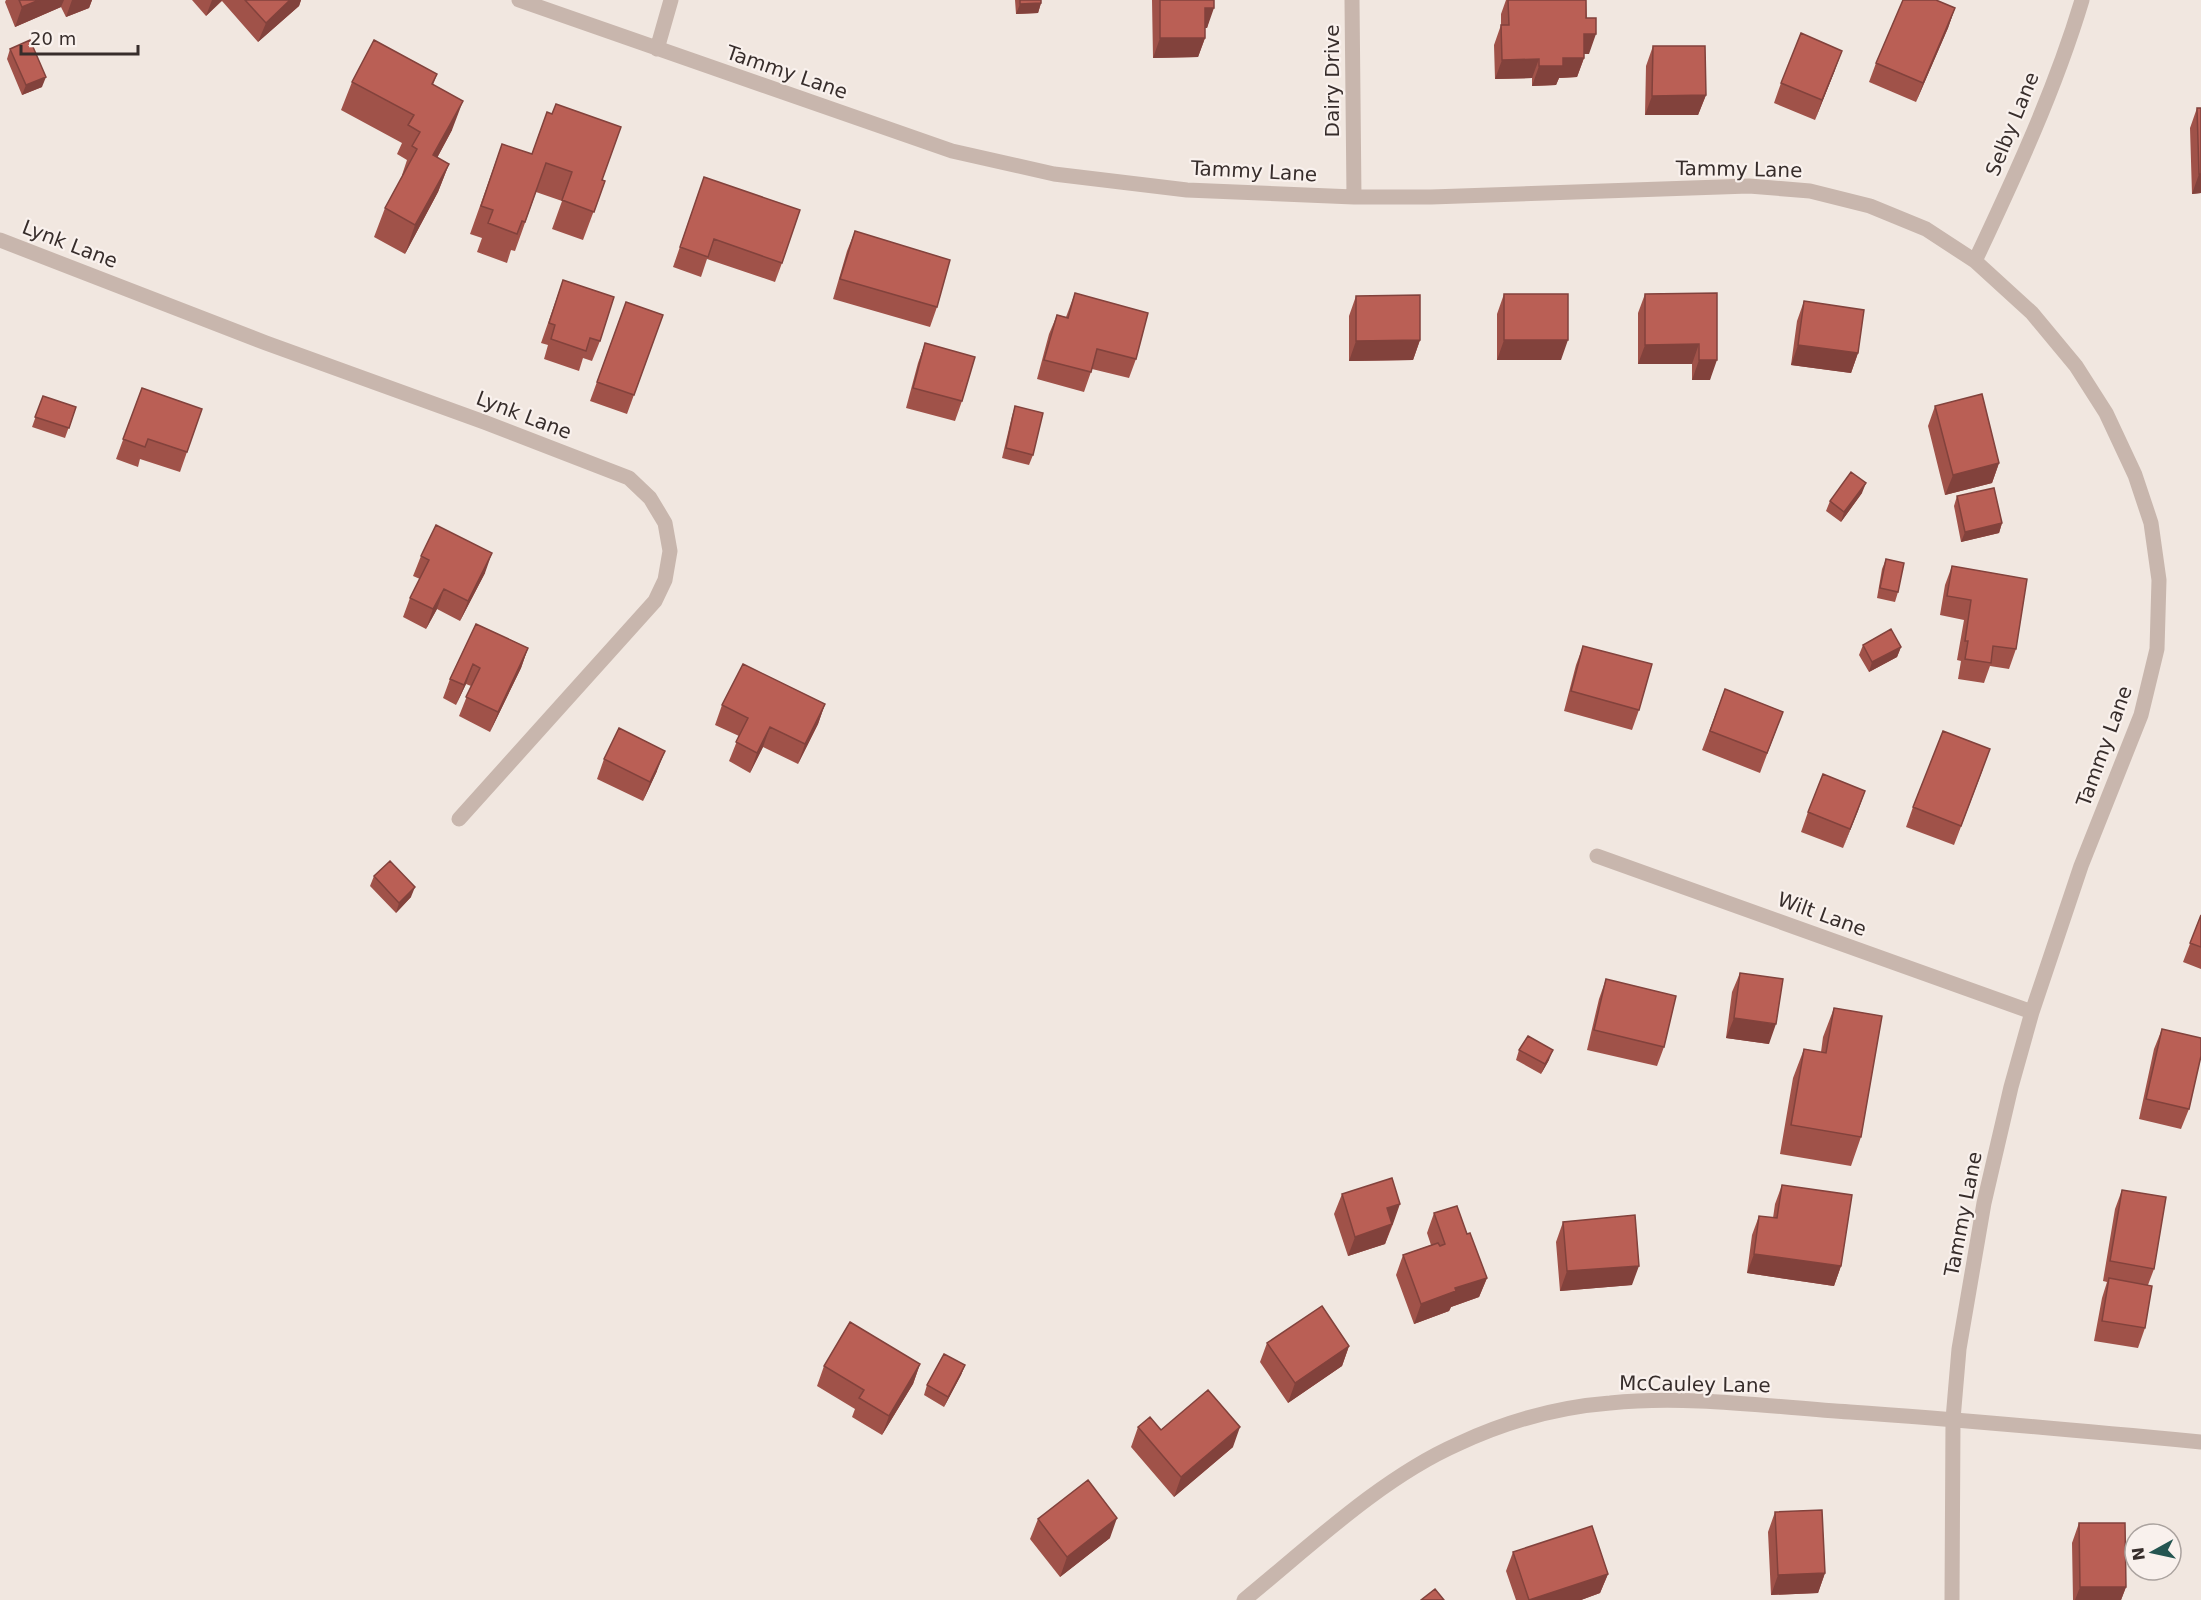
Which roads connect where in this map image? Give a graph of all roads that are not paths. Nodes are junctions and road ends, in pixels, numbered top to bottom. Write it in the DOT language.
graph roads {
  1 [pos="519,0"];
  2 [pos="672,0"];
  3 [pos="1353,0"];
  4 [pos="2082,0"];
  5 [pos="657,49"];
  6 [pos="1354,197"];
  7 [pos="0,240"];
  8 [pos="1975,261"];
  9 [pos="459,819"];
  10 [pos="1597,856"];
  11 [pos="2032,1012"];
  12 [pos="1953,1419"];
  13 [pos="2201,1442"];
  14 [pos="1244,1600"];
  15 [pos="1952,1600"];
  1 -- 5 [label="street, Tammy Lane"];
  2 -- 5 [label="street"];
  3 -- 6 [label="street, Dairy Drive"];
  4 -- 8 [label="street, Selby Lane"];
  5 -- 6 [label="street, Tammy Lane"];
  6 -- 8 [label="street, Tammy Lane"];
  7 -- 9 [label="street, Lynk Lane"];
  8 -- 11 [label="street, Tammy Lane"];
  10 -- 11 [label="street, Wilt Lane"];
  11 -- 12 [label="street, Tammy Lane"];
  12 -- 13 [label="street, McCauley Lane"];
  12 -- 14 [label="street, McCauley Lane"];
  12 -- 15 [label="street, Tammy Lane"];
}
